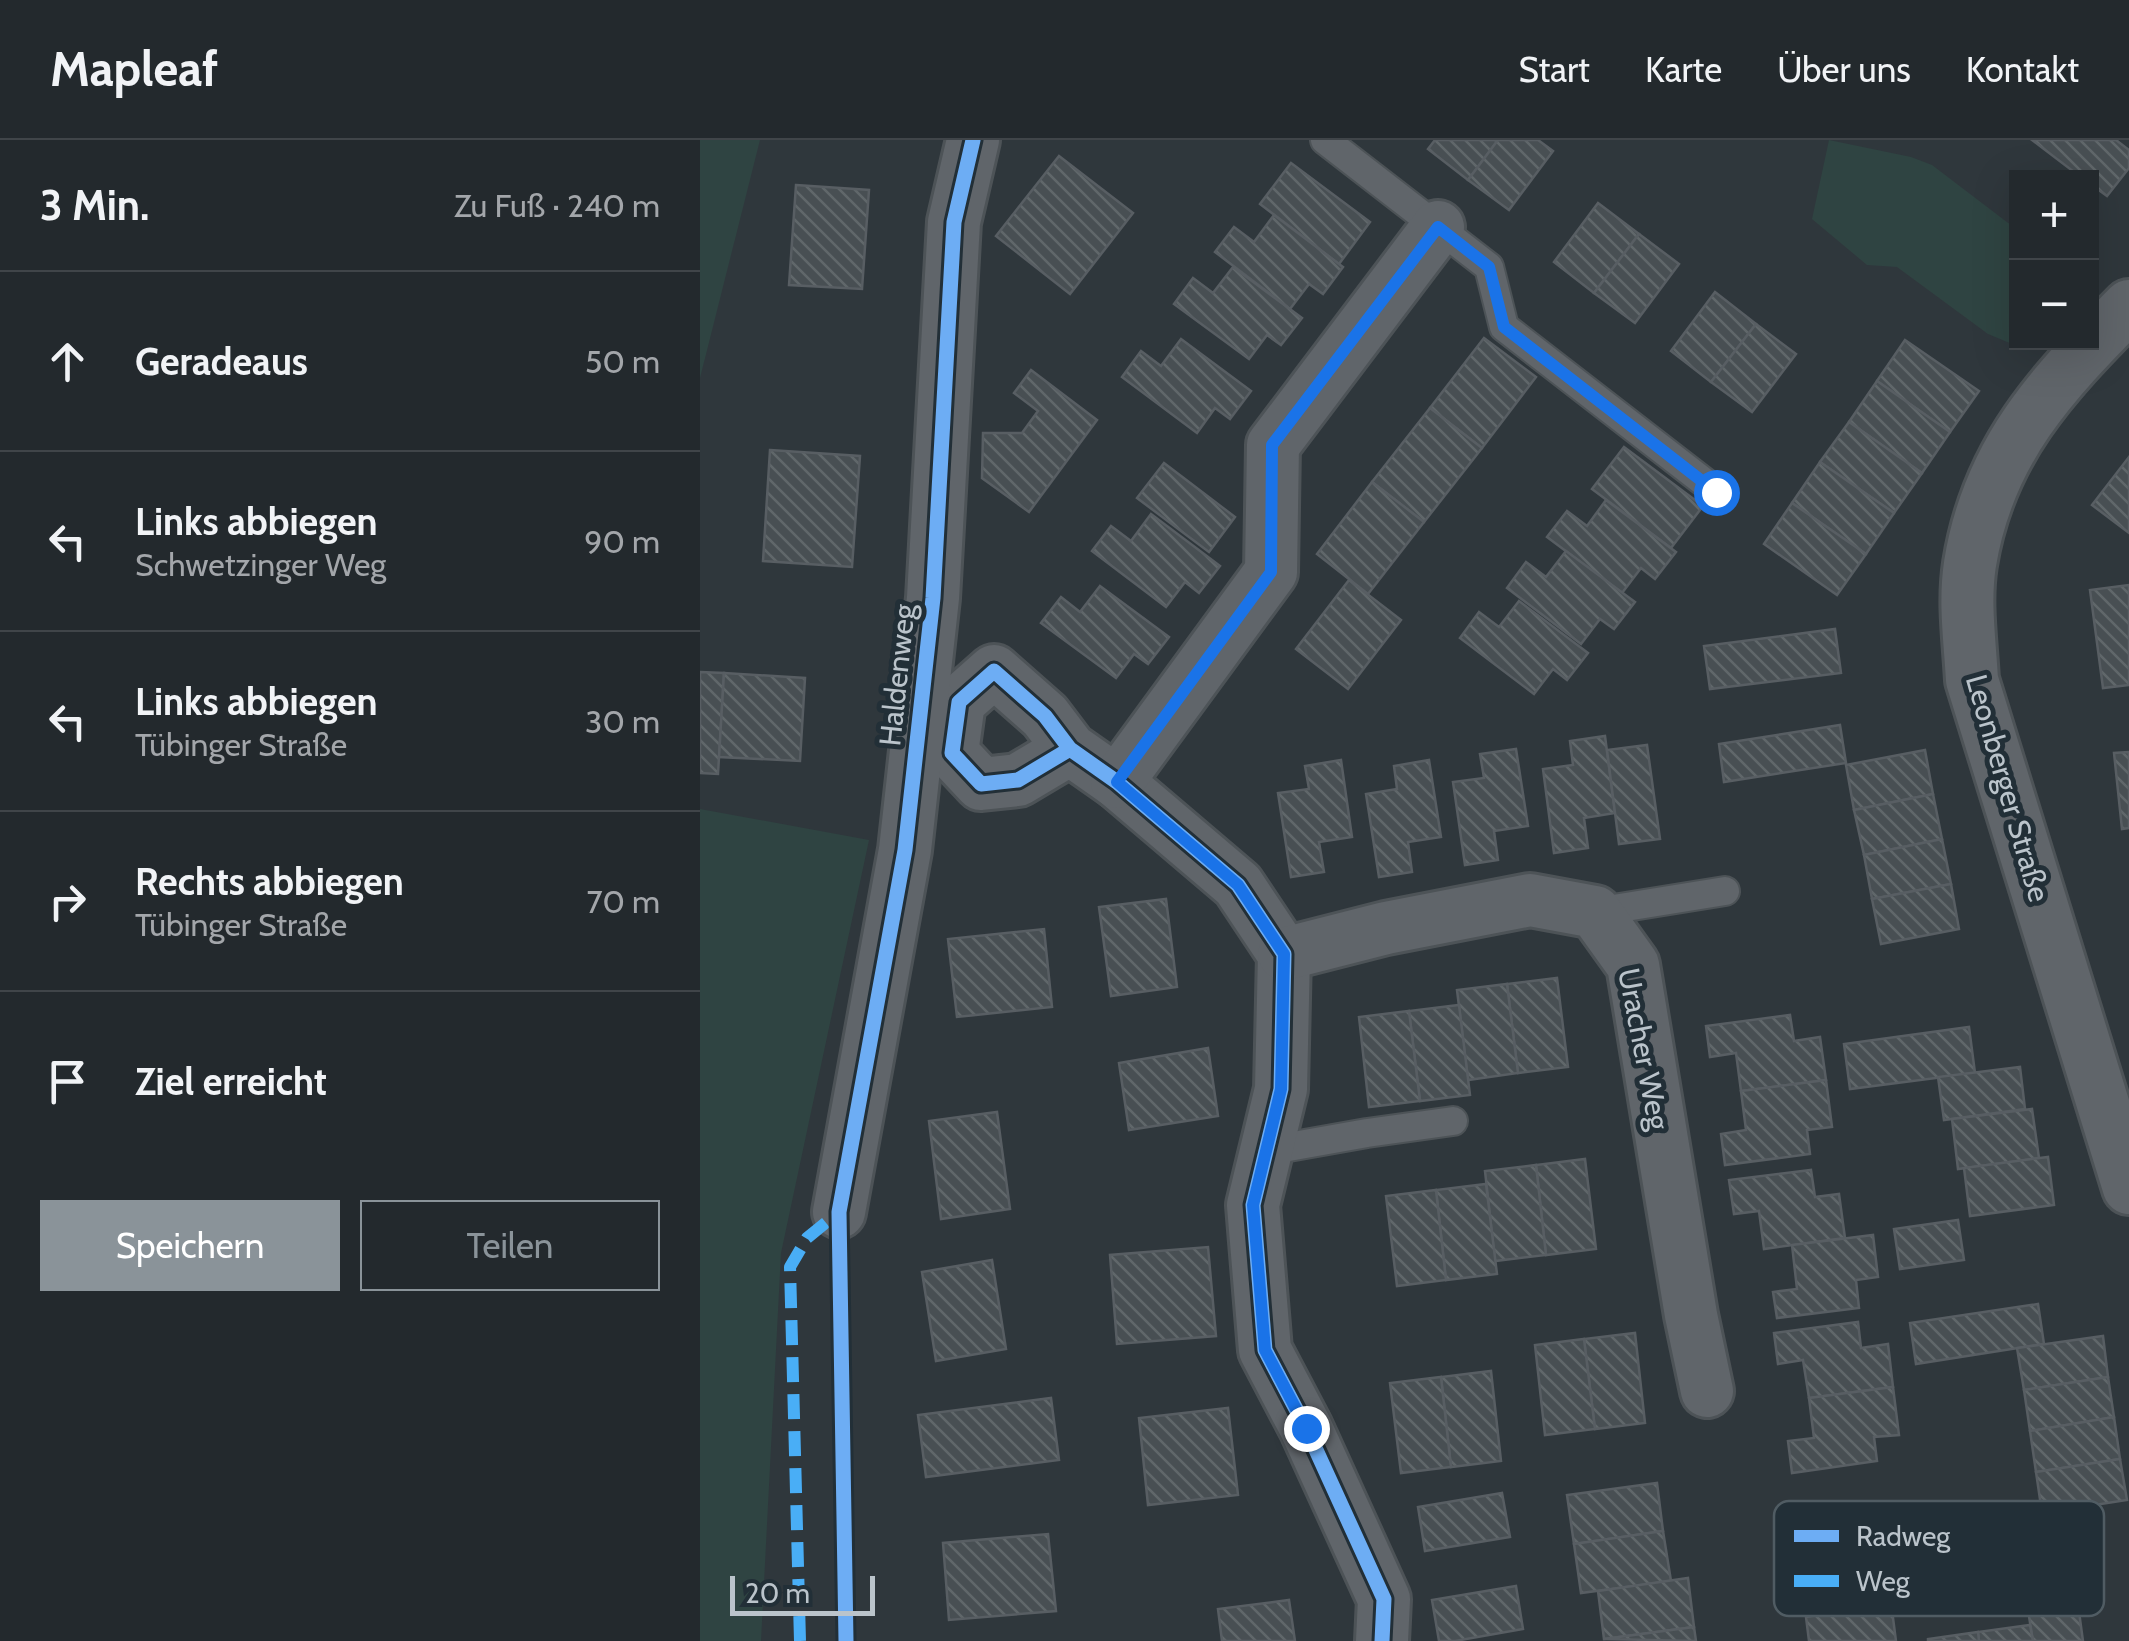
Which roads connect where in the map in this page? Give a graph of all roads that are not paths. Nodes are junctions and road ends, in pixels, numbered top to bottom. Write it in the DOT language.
graph roads {
  1 [pos="973,140"];
  2 [pos="1325,140"];
  3 [pos="1438,227"];
  4 [pos="2129,306"];
  5 [pos="1716,492"];
  6 [pos="1070,750"];
  7 [pos="1117,782"];
  8 [pos="1725,891"];
  9 [pos="1596,912"];
  10 [pos="1284,954"];
  11 [pos="1453,1121"];
  12 [pos="1266,1151"];
  13 [pos="2129,1188"];
  14 [pos="839,1212"];
  15 [pos="1707,1390"];
  16 [pos="1382,1641"];
  1 -- 14 [label="street, Haldenweg"];
  2 -- 3 [label="lane"];
  3 -- 5 [label="lane"];
  3 -- 7 [label="street"];
  4 -- 13 [label="street, Leonberger Straße"];
  6 -- 7 [label="street"];
  7 -- 10 [label="street"];
  8 -- 9 [label="lane"];
  9 -- 10 [label="street"];
  9 -- 15 [label="street, Uracher Weg"];
  10 -- 12 [label="street"];
  11 -- 12 [label="lane"];
  12 -- 16 [label="street"];
}
